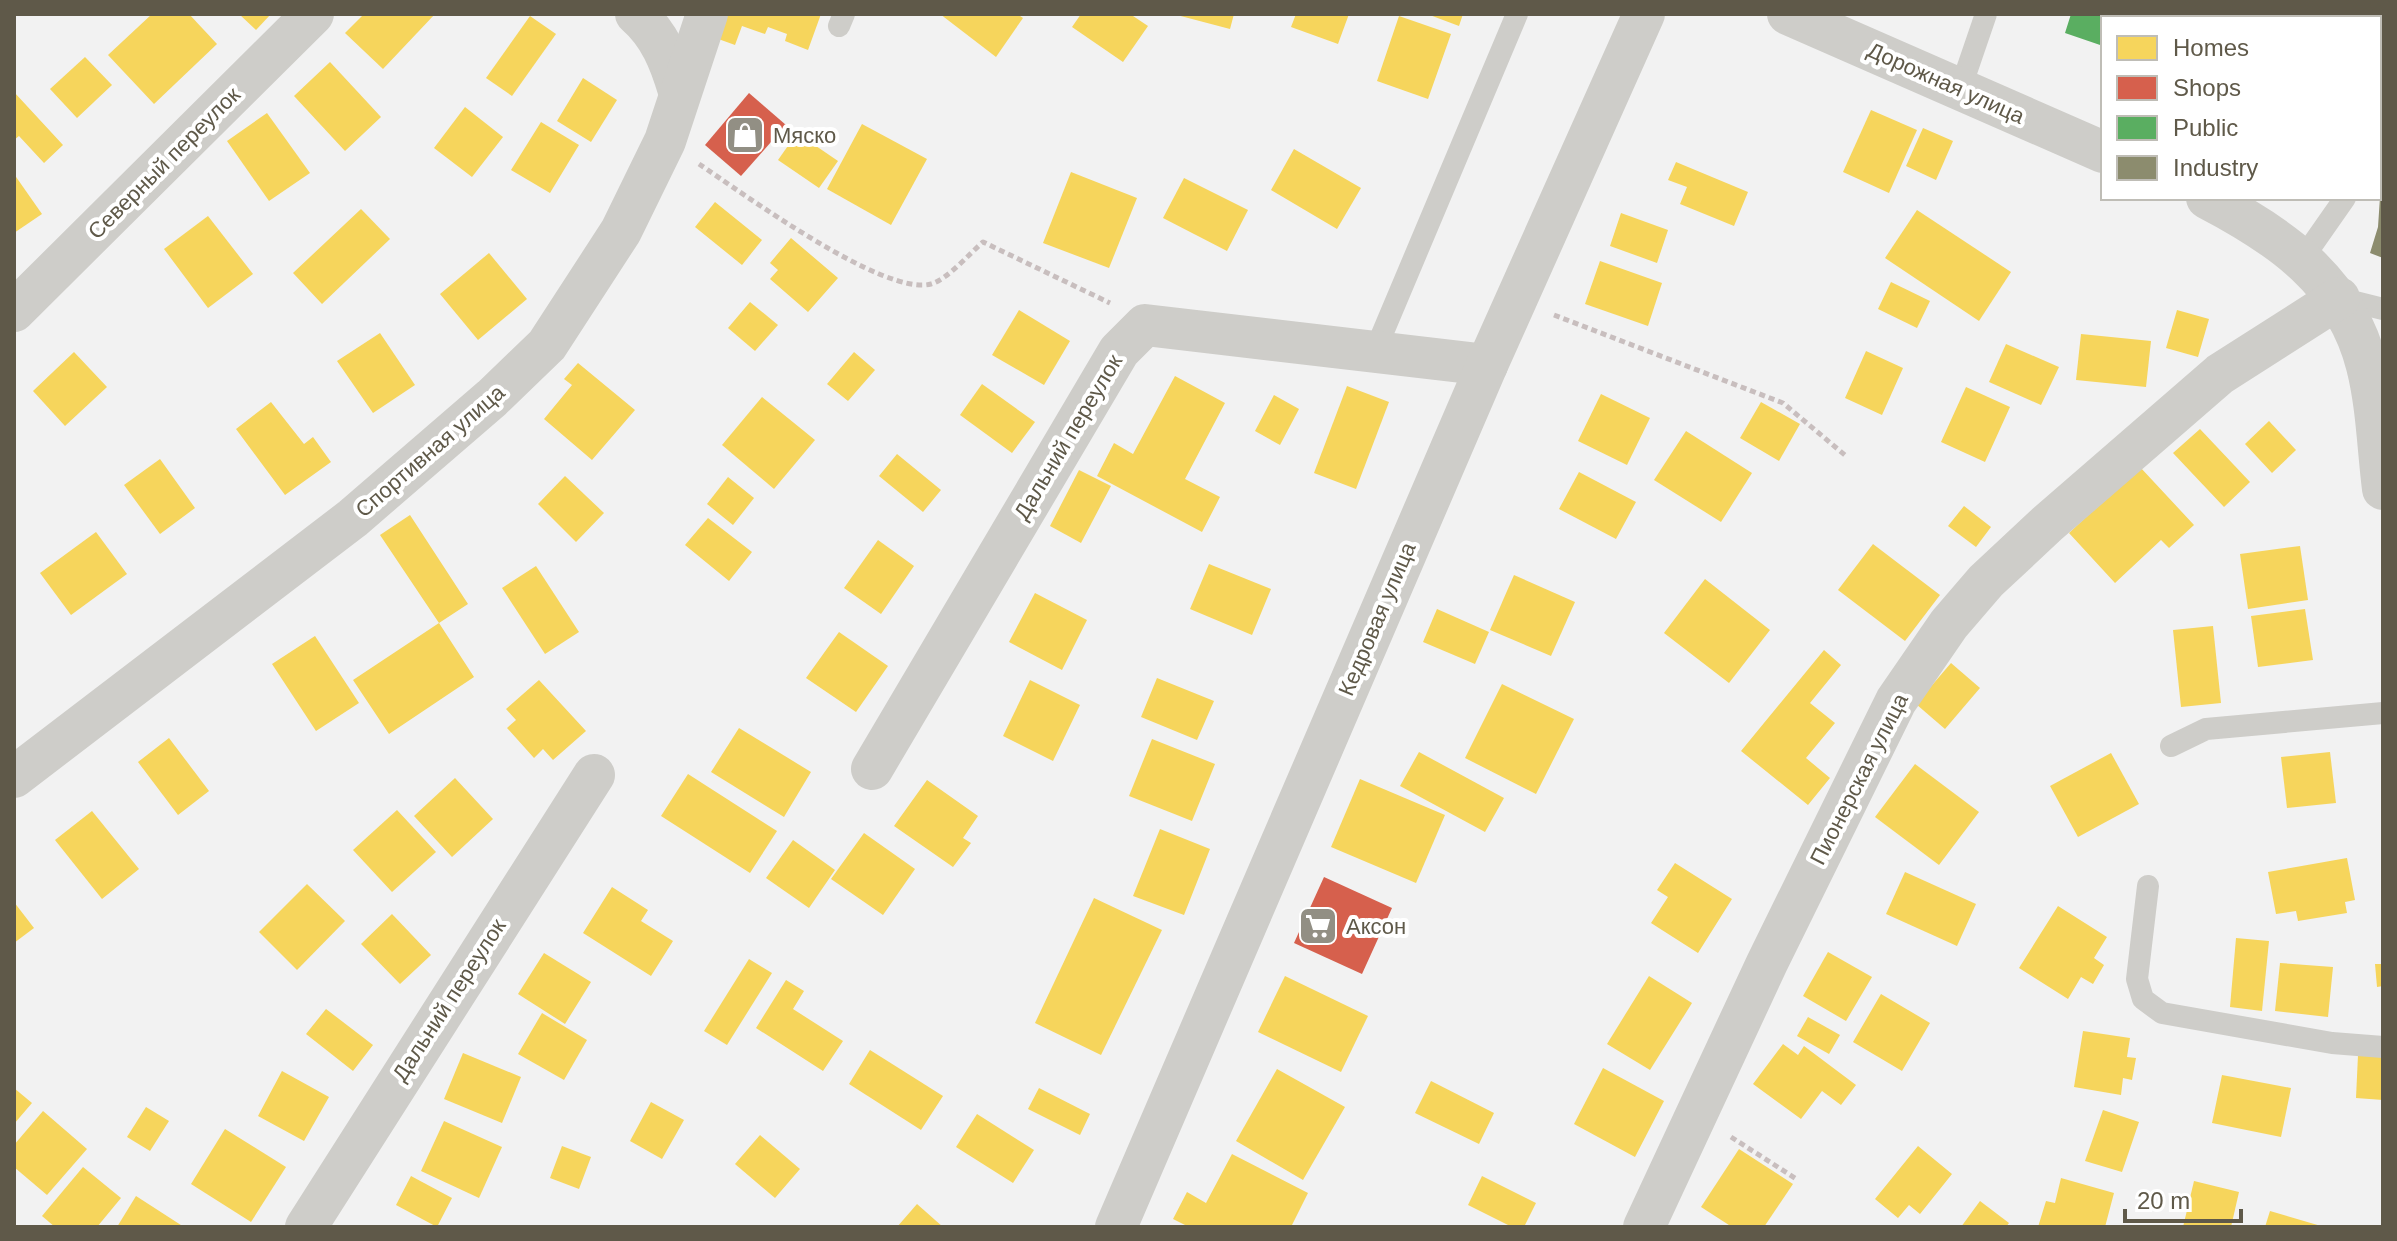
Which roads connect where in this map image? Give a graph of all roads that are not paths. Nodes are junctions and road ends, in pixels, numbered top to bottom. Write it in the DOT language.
graph roads {
  1 [pos="313,14"];
  2 [pos="636,14"];
  3 [pos="707,14"];
  4 [pos="1517,14"];
  5 [pos="1644,14"];
  6 [pos="1788,14"];
  7 [pos="1986,14"];
  8 [pos="1960,90"];
  9 [pos="679,91"];
  10 [pos="2101,151"];
  11 [pos="2211,200"];
  12 [pos="2344,200"];
  13 [pos="2303,258"];
  14 [pos="2339,298"];
  15 [pos="2383,309"];
  16 [pos="14,311"];
  17 [pos="1375,351"];
  18 [pos="1487,365"];
  19 [pos="2383,489"];
  20 [pos="2383,713"];
  21 [pos="2171,746"];
  22 [pos="872,769"];
  23 [pos="594,775"];
  24 [pos="14,777"];
  25 [pos="2148,886"];
  26 [pos="2383,1047"];
  27 [pos="306,1227"];
  28 [pos="1116,1227"];
  29 [pos="1644,1227"];
  1 -- 16 [label="street, Северный переулок"];
  2 -- 9 [label="street"];
  3 -- 9 [label="street, Спортивная улица"];
  4 -- 17 [label="lane"];
  5 -- 18 [label="street, Кедровая улица"];
  6 -- 8 [label="street, Дорожная улица"];
  7 -- 8 [label="lane"];
  8 -- 10 [label="street, Дорожная улица"];
  9 -- 24 [label="street, Спортивная улица"];
  11 -- 13 [label="street"];
  12 -- 13 [label="lane"];
  13 -- 14 [label="street"];
  14 -- 15 [label="lane"];
  14 -- 19 [label="street"];
  14 -- 29 [label="street, Пионерская улица"];
  17 -- 18 [label="street"];
  17 -- 22 [label="street, Дальний переулок"];
  18 -- 28 [label="street, Кедровая улица"];
  20 -- 21 [label="lane"];
  23 -- 27 [label="street, Дальний переулок"];
  25 -- 26 [label="lane"];
}
